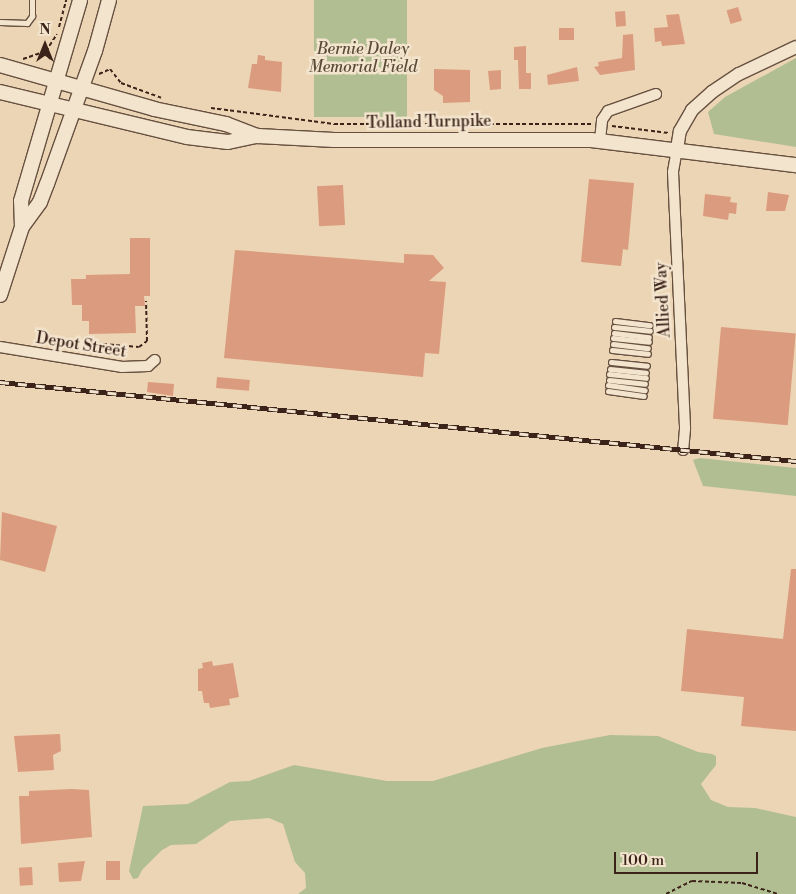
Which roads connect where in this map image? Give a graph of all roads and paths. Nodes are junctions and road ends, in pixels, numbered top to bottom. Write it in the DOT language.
graph roads {
  1 [pos="32,0"];
  2 [pos="66,0"];
  3 [pos="80,0"];
  4 [pos="109,0"];
  5 [pos="0,22"];
  6 [pos="796,47"];
  7 [pos="46,51"];
  8 [pos="18,58"];
  9 [pos="0,66"];
  10 [pos="60,75"];
  11 [pos="84,82"];
  12 [pos="0,92"];
  13 [pos="656,94"];
  14 [pos="165,99"];
  15 [pos="51,105"];
  16 [pos="209,108"];
  17 [pos="74,111"];
  18 [pos="602,125"];
  19 [pos="660,132"];
  20 [pos="258,136"];
  21 [pos="600,140"];
  22 [pos="677,149"];
  23 [pos="796,165"];
  24 [pos="22,227"];
  25 [pos="0,294"];
  26 [pos="146,301"];
  27 [pos="613,336"];
  28 [pos="58,340"];
  29 [pos="649,340"];
  30 [pos="0,347"];
  31 [pos="155,360"];
  32 [pos="611,362"];
  33 [pos="608,391"];
  34 [pos="683,450"];
  35 [pos="666,894"];
  36 [pos="778,894"];
  1 -- 5 [label="lane"];
  2 -- 7 [label="path"];
  3 -- 10 [label="main road"];
  4 -- 11 [label="main road"];
  6 -- 22 [label="street"];
  7 -- 8 [label="path"];
  7 -- 10 [label="path"];
  9 -- 10 [label="main road, Tolland Turnpike"];
  10 -- 11 [label="main road, Tolland Turnpike"];
  10 -- 15 [label="main road"];
  11 -- 14 [label="path"];
  11 -- 17 [label="main road"];
  11 -- 20 [label="main road, Tolland Turnpike"];
  12 -- 15 [label="main road, Tolland Turnpike"];
  13 -- 18 [label="street"];
  15 -- 17 [label="main road, Tolland Turnpike"];
  15 -- 24 [label="main road"];
  16 -- 18 [label="path"];
  17 -- 20 [label="main road, Tolland Turnpike"];
  17 -- 24 [label="main road"];
  18 -- 19 [label="path"];
  18 -- 21 [label="street"];
  20 -- 21 [label="main road, Tolland Turnpike"];
  21 -- 22 [label="main road, Tolland Turnpike"];
  22 -- 23 [label="main road, Tolland Turnpike"];
  22 -- 34 [label="street, Allied Way"];
  24 -- 25 [label="main road"];
  26 -- 28 [label="path"];
  27 -- 29 [label="lane"];
  27 -- 29 [label="lane"];
  27 -- 29 [label="lane"];
  30 -- 31 [label="street, Depot Street"];
  32 -- 33 [label="lane"];
  35 -- 36 [label="path"];
}
